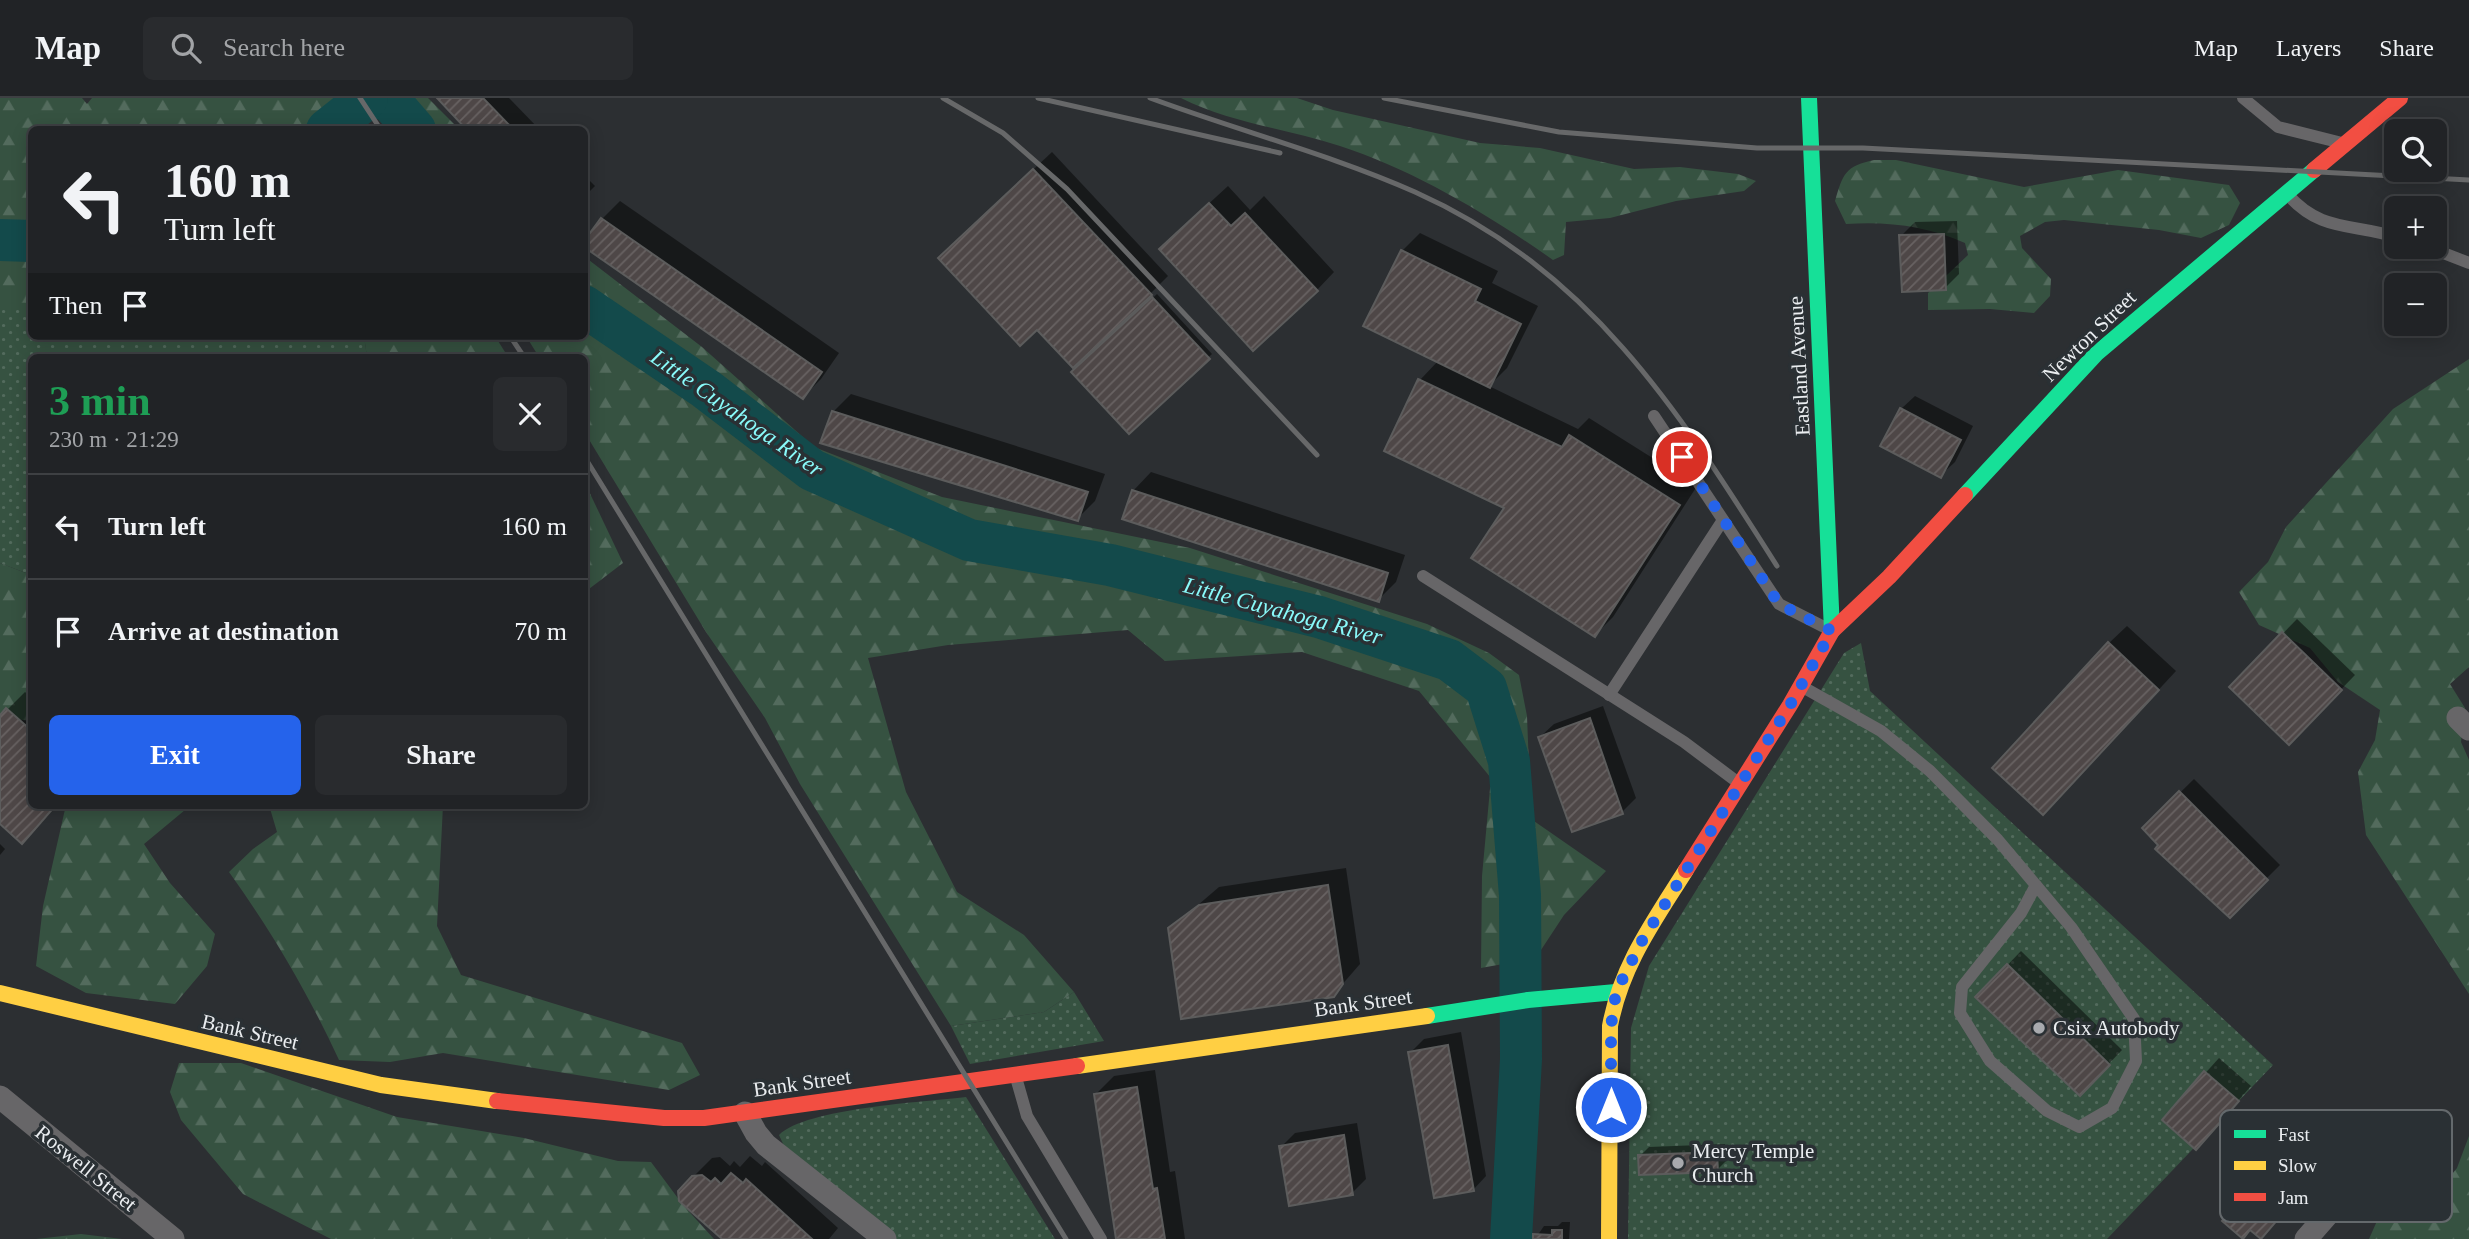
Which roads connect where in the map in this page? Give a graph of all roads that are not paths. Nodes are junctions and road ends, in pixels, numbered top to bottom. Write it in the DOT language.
graph roads {
  1 [pos="1809,98"];
  2 [pos="2243,98"];
  3 [pos="2400,98"];
  4 [pos="2345,144"];
  5 [pos="2286,192"];
  6 [pos="2384,235"];
  7 [pos="2447,254"];
  8 [pos="2469,263"];
  9 [pos="1654,416"];
  10 [pos="1723,520"];
  11 [pos="1423,576"];
  12 [pos="1832,631"];
  13 [pos="1801,685"];
  14 [pos="1609,695"];
  15 [pos="1741,784"];
  16 [pos="2036,886"];
  17 [pos="1616,992"];
  18 [pos="0,993"];
  19 [pos="1015,1074"];
  20 [pos="0,1097"];
  21 [pos="745,1112"];
  22 [pos="2321,1222"];
  23 [pos="173,1239"];
  24 [pos="885,1239"];
  25 [pos="1101,1239"];
  26 [pos="1609,1239"];
  27 [pos="2306,1239"];
  1 -- 12 [label="street, Eastland Avenue"];
  2 -- 4 [label="lane"];
  3 -- 4 [label="street, Newton Street"];
  4 -- 5 [label="street, Newton Street"];
  5 -- 6 [label="lane"];
  5 -- 12 [label="street, Newton Street"];
  7 -- 8 [label="lane"];
  9 -- 10 [label="lane"];
  10 -- 12 [label="lane"];
  10 -- 14 [label="lane"];
  11 -- 14 [label="lane"];
  12 -- 13 [label="street, Newton Street"];
  13 -- 15 [label="street, Newton Street"];
  13 -- 16 [label="lane"];
  14 -- 15 [label="lane"];
  15 -- 17 [label="street, Newton Street"];
  16 -- 16 [label="lane"];
  17 -- 19 [label="street, Bank Street"];
  17 -- 26 [label="street, Newton Street"];
  18 -- 21 [label="street, Bank Street"];
  19 -- 21 [label="street, Bank Street"];
  19 -- 25 [label="lane"];
  20 -- 23 [label="street, Roswell Street"];
  21 -- 24 [label="street"];
  22 -- 27 [label="street"];
}
